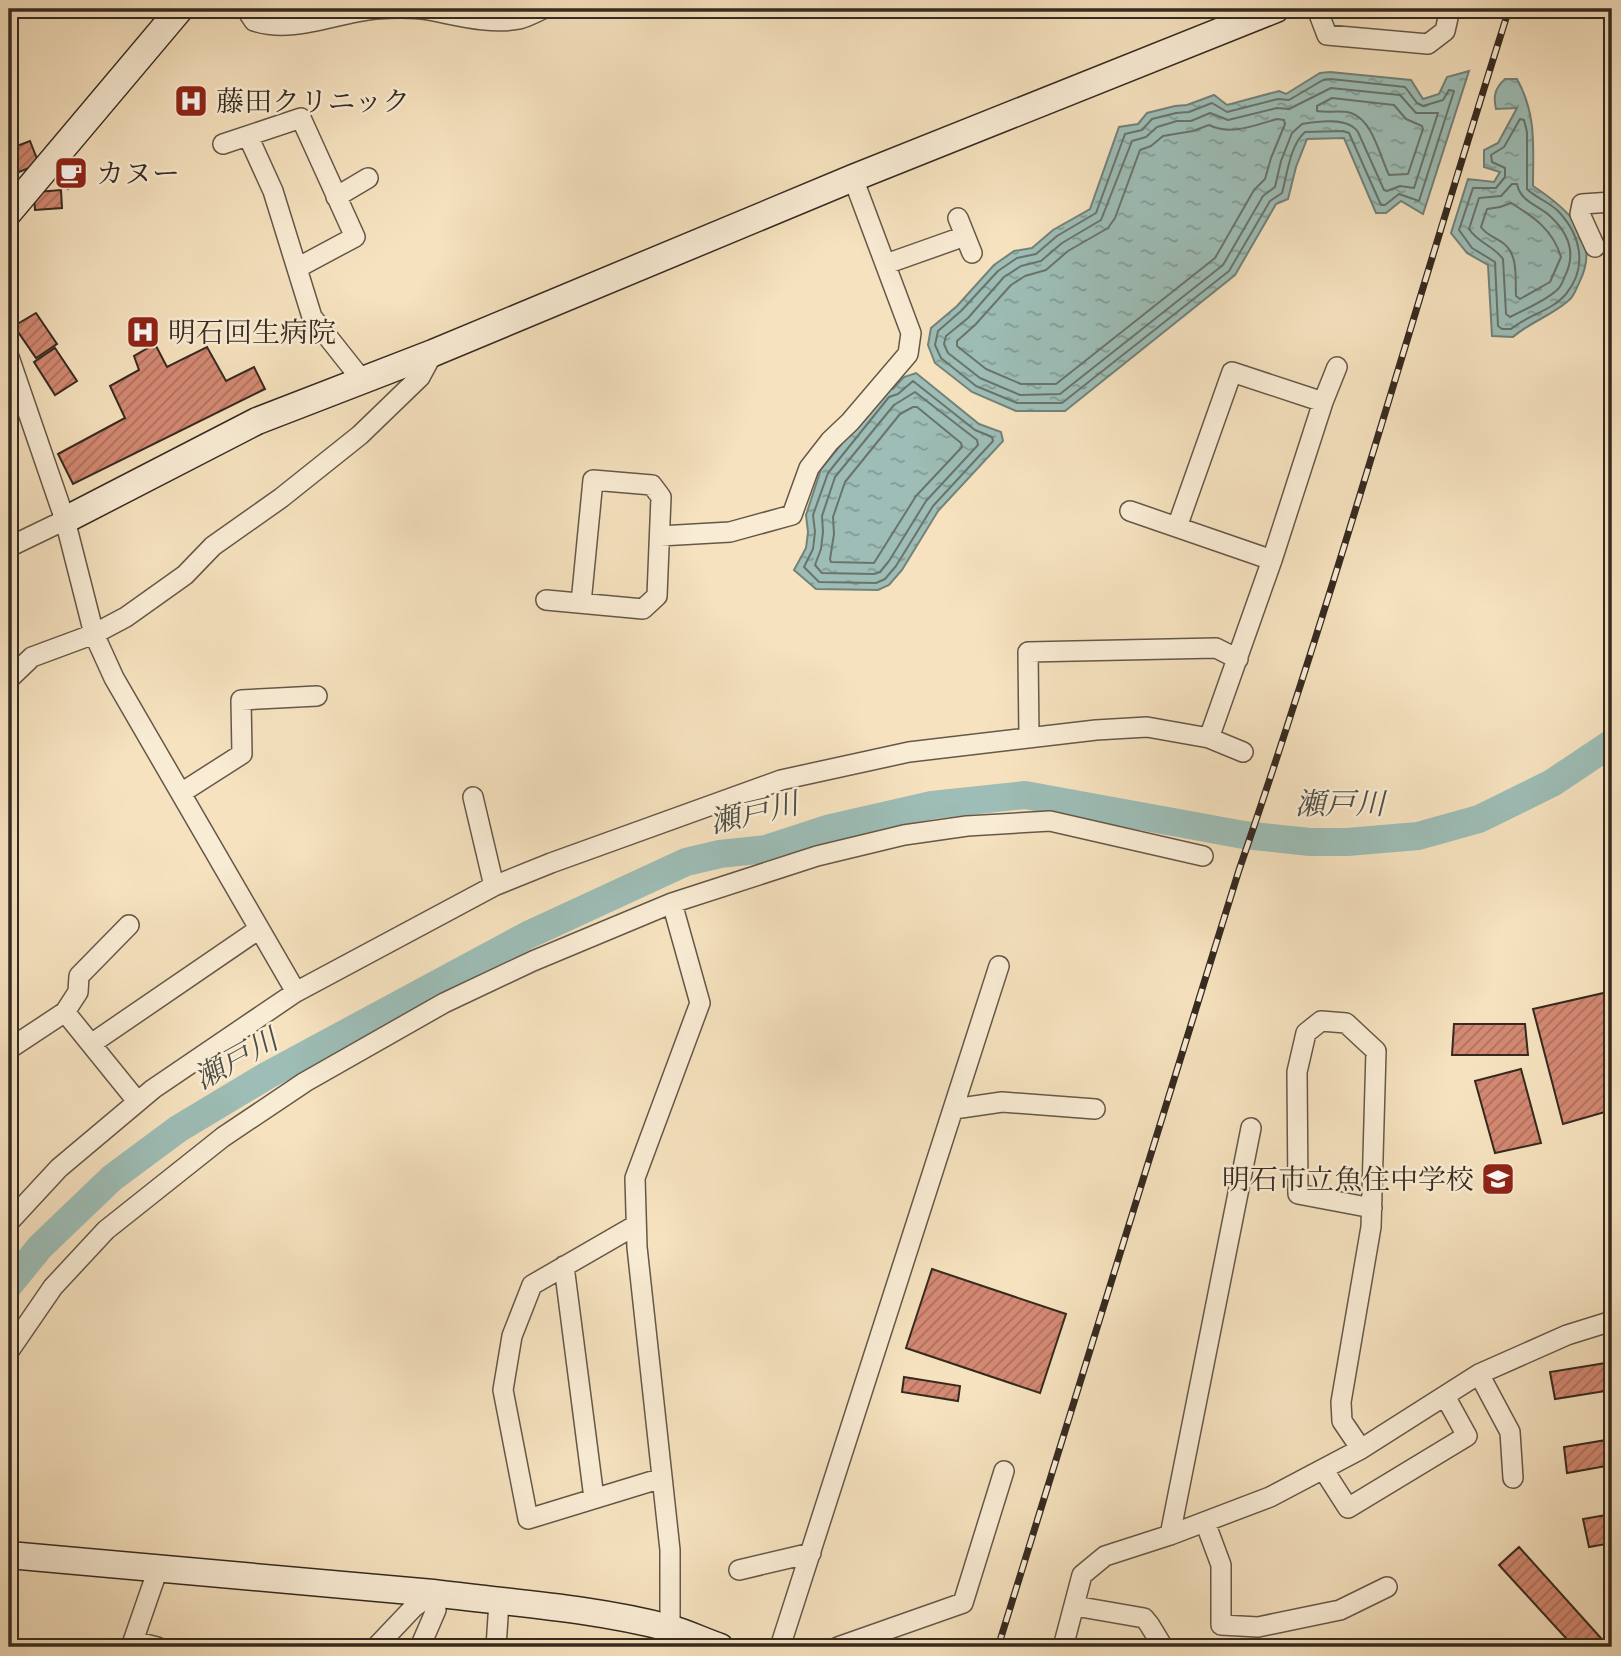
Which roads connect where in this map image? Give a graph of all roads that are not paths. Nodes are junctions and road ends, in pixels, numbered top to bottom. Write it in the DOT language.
graph roads {
  1 [pos="180,9"];
  2 [pos="246,9"];
  3 [pos="374,9"];
  4 [pos="543,9"];
  5 [pos="1276,9"];
  6 [pos="1317,9"];
  7 [pos="1450,9"];
  8 [pos="438,10"];
  9 [pos="248,136"];
  10 [pos="223,144"];
  11 [pos="368,178"];
  12 [pos="853,178"];
  13 [pos="336,197"];
  14 [pos="1612,202"];
  15 [pos="9,212"];
  16 [pos="965,236"];
  17 [pos="1595,247"];
  18 [pos="886,264"];
  19 [pos="297,268"];
  20 [pos="433,353"];
  21 [pos="9,357"];
  22 [pos="1337,367"];
  23 [pos="362,380"];
  24 [pos="1322,402"];
  25 [pos="1130,511"];
  26 [pos="65,520"];
  27 [pos="1177,527"];
  28 [pos="660,536"];
  29 [pos="9,547"];
  30 [pos="1272,560"];
  31 [pos="546,600"];
  32 [pos="581,603"];
  33 [pos="93,634"];
  34 [pos="1238,659"];
  35 [pos="9,679"];
  36 [pos="317,696"];
  37 [pos="1029,737"];
  38 [pos="1209,738"];
  39 [pos="1243,752"];
  40 [pos="181,793"];
  41 [pos="473,797"];
  42 [pos="1203,856"];
  43 [pos="494,886"];
  44 [pos="672,903"];
  45 [pos="129,925"];
  46 [pos="259,929"];
  47 [pos="999,966"];
  48 [pos="296,992"];
  49 [pos="65,1012"];
  50 [pos="91,1044"];
  51 [pos="9,1049"];
  52 [pos="137,1101"];
  53 [pos="954,1109"];
  54 [pos="1096,1109"];
  55 [pos="1251,1128"];
  56 [pos="1372,1208"];
  57 [pos="9,1222"];
  58 [pos="636,1225"];
  59 [pos="564,1266"];
  60 [pos="1612,1321"];
  61 [pos="9,1350"];
  62 [pos="1479,1374"];
  63 [pos="1445,1396"];
  64 [pos="1361,1449"];
  65 [pos="1323,1469"];
  66 [pos="1004,1471"];
  67 [pos="662,1478"];
  68 [pos="1513,1478"];
  69 [pos="594,1499"];
  70 [pos="1205,1522"];
  71 [pos="1170,1535"];
  72 [pos="811,1553"];
  73 [pos="9,1555"];
  74 [pos="158,1569"];
  75 [pos="739,1570"];
  76 [pos="1387,1587"];
  77 [pos="433,1593"];
  78 [pos="499,1602"];
  79 [pos="1075,1606"];
  80 [pos="670,1629"];
  81 [pos="132,1644"];
  82 [pos="157,1647"];
  83 [pos="376,1647"];
  84 [pos="420,1647"];
  85 [pos="496,1647"];
  86 [pos="720,1647"];
  87 [pos="780,1647"];
  88 [pos="838,1647"];
  89 [pos="1063,1647"];
  90 [pos="1163,1647"];
  1 -- 15 [label="street"];
  2 -- 3 [label="street"];
  3 -- 8 [label="street"];
  4 -- 8 [label="street"];
  5 -- 12 [label="street"];
  6 -- 7 [label="street"];
  9 -- 10 [label="street"];
  9 -- 13 [label="street"];
  9 -- 19 [label="street"];
  11 -- 13 [label="street"];
  12 -- 18 [label="street"];
  12 -- 20 [label="street"];
  13 -- 19 [label="street"];
  14 -- 17 [label="street"];
  16 -- 18 [label="street"];
  18 -- 28 [label="street"];
  19 -- 23 [label="street"];
  20 -- 23 [label="street"];
  20 -- 33 [label="street"];
  21 -- 26 [label="street"];
  22 -- 24 [label="street"];
  23 -- 26 [label="street"];
  24 -- 27 [label="street"];
  24 -- 30 [label="street"];
  25 -- 27 [label="street"];
  26 -- 29 [label="street"];
  26 -- 33 [label="street"];
  27 -- 30 [label="street"];
  28 -- 32 [label="street"];
  28 -- 32 [label="street"];
  30 -- 34 [label="street"];
  31 -- 32 [label="street"];
  33 -- 35 [label="street"];
  33 -- 40 [label="street"];
  34 -- 37 [label="street"];
  34 -- 38 [label="street"];
  36 -- 40 [label="street"];
  37 -- 38 [label="street"];
  37 -- 43 [label="street"];
  38 -- 39 [label="street"];
  40 -- 46 [label="street"];
  41 -- 43 [label="street"];
  42 -- 44 [label="street"];
  43 -- 48 [label="street"];
  44 -- 58 [label="street"];
  44 -- 61 [label="street"];
  45 -- 49 [label="street"];
  46 -- 48 [label="street"];
  46 -- 50 [label="street"];
  47 -- 53 [label="street"];
  48 -- 52 [label="street"];
  49 -- 50 [label="street"];
  49 -- 51 [label="street"];
  50 -- 52 [label="street"];
  52 -- 57 [label="street"];
  53 -- 54 [label="street"];
  53 -- 72 [label="street"];
  55 -- 71 [label="street"];
  56 -- 56 [label="street"];
  56 -- 64 [label="street"];
  58 -- 59 [label="street"];
  58 -- 67 [label="street"];
  59 -- 69 [label="street"];
  59 -- 69 [label="street"];
  60 -- 62 [label="street"];
  62 -- 63 [label="street"];
  62 -- 68 [label="street"];
  63 -- 64 [label="street"];
  63 -- 65 [label="street"];
  64 -- 65 [label="street"];
  65 -- 70 [label="street"];
  66 -- 88 [label="street"];
  67 -- 69 [label="street"];
  67 -- 80 [label="street"];
  70 -- 71 [label="street"];
  70 -- 76 [label="street"];
  71 -- 79 [label="street"];
  72 -- 75 [label="street"];
  72 -- 87 [label="street"];
  73 -- 74 [label="street"];
  74 -- 77 [label="street"];
  74 -- 81 [label="street"];
  77 -- 78 [label="street"];
  77 -- 83 [label="street"];
  77 -- 84 [label="street"];
  78 -- 80 [label="street"];
  78 -- 85 [label="street"];
  79 -- 89 [label="street"];
  79 -- 90 [label="street"];
  80 -- 86 [label="street"];
  81 -- 82 [label="street"];
}
